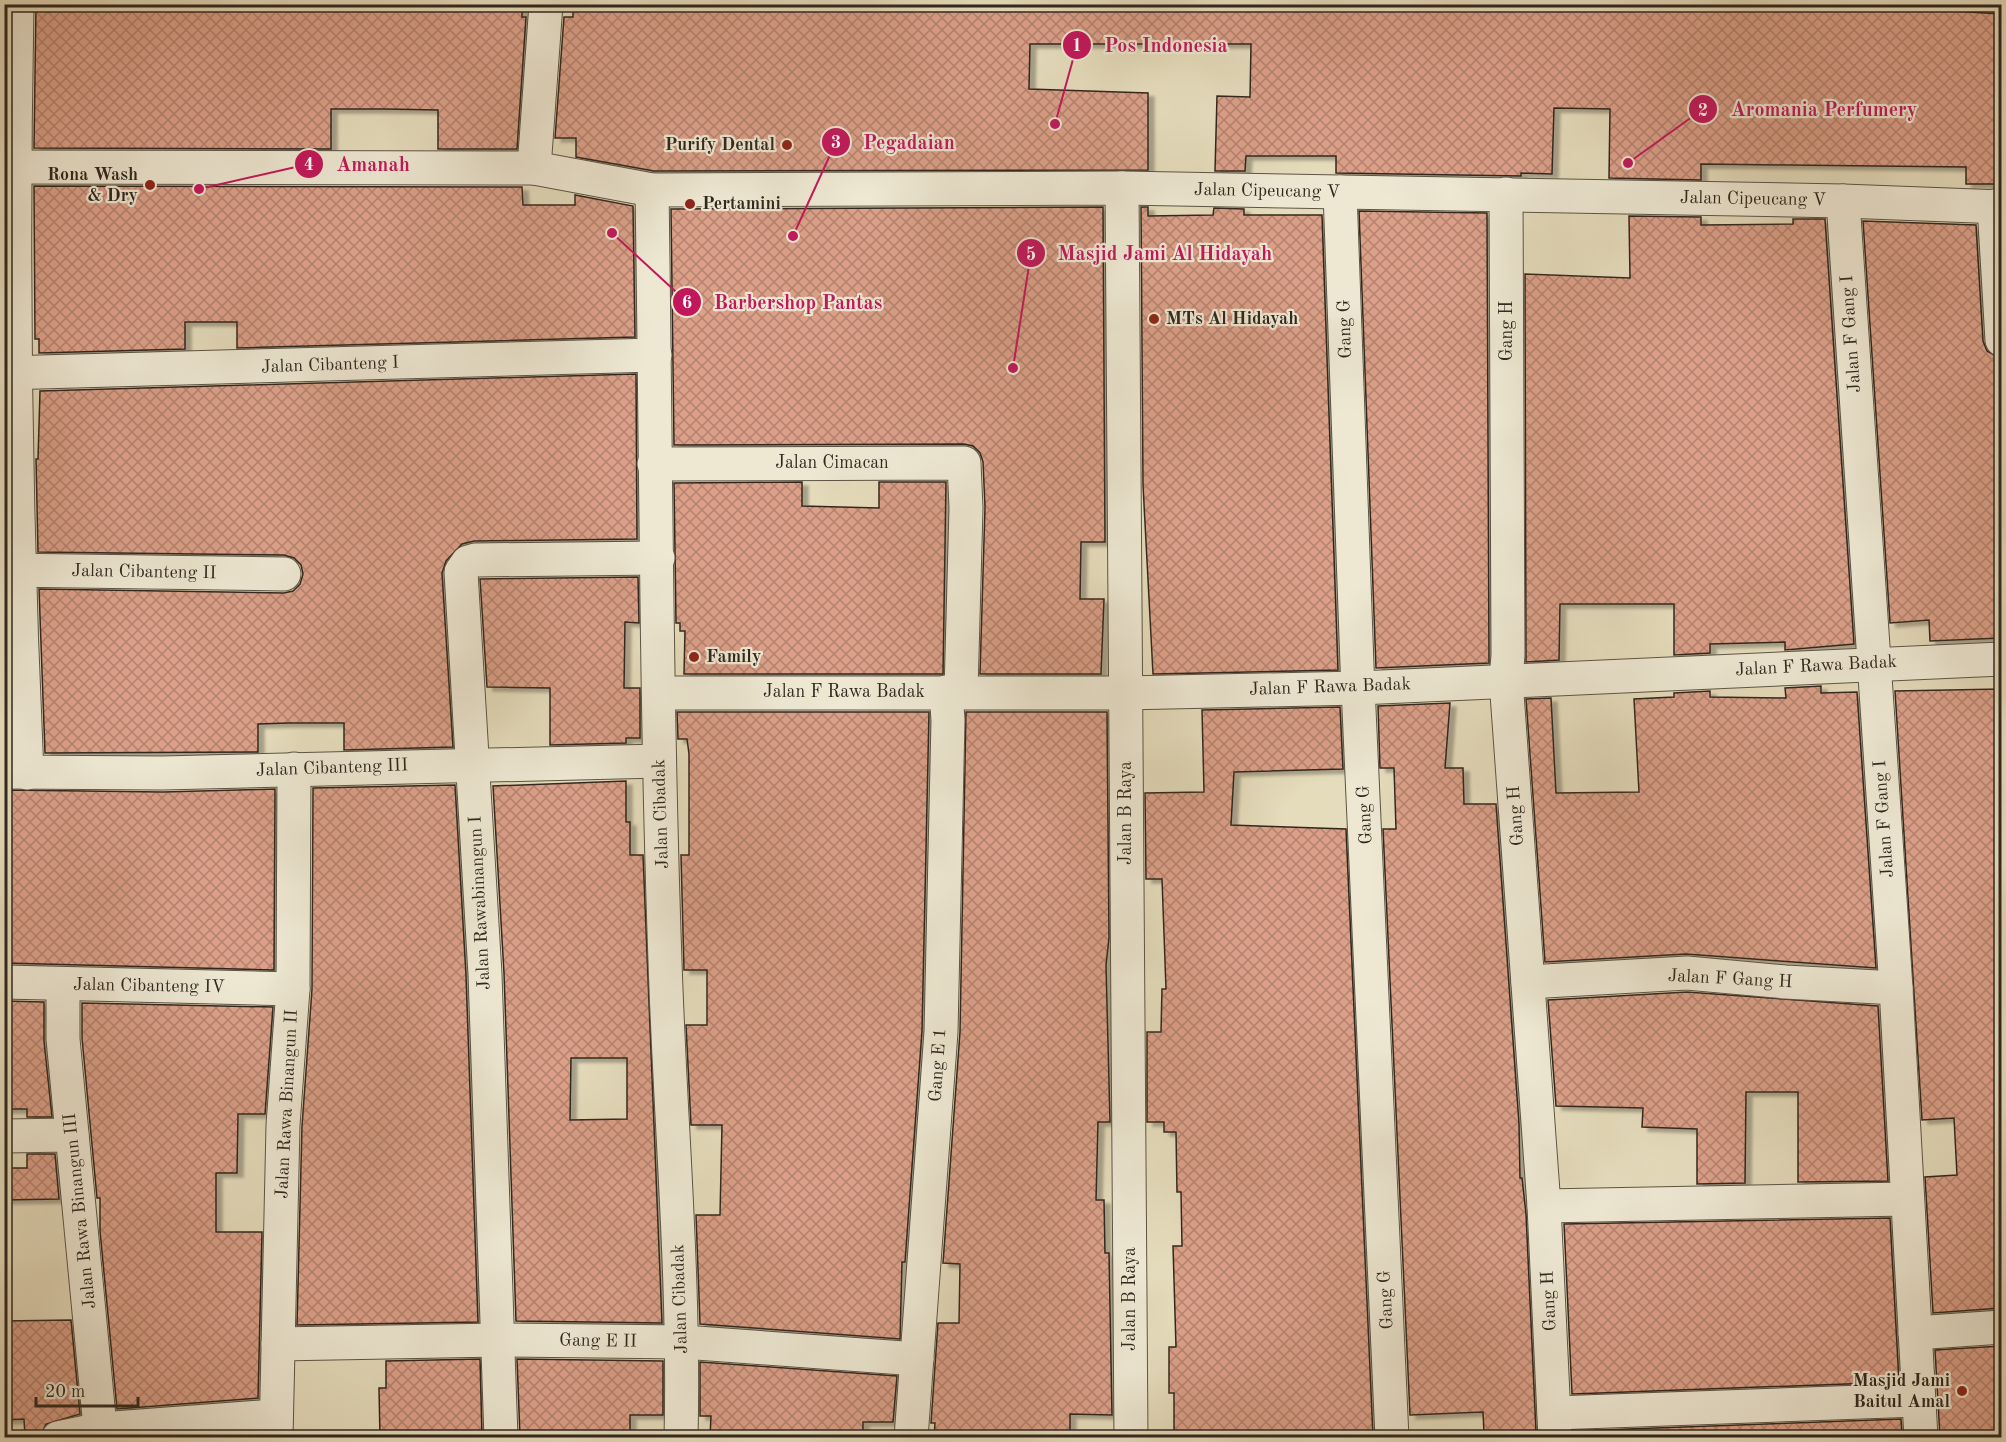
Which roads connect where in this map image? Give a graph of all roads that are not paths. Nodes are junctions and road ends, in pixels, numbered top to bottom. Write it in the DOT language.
graph roads {
  1 [pos="17,4"];
  2 [pos="546,4"];
  3 [pos="9,167"];
  4 [pos="534,168"];
  5 [pos="1122,188"];
  6 [pos="652,190"];
  7 [pos="1341,192"];
  8 [pos="1506,194"];
  9 [pos="1843,201"];
  10 [pos="1998,207"];
  11 [pos="2001,340"];
  12 [pos="655,356"];
  13 [pos="9,374"];
  14 [pos="654,464"];
  15 [pos="966,508"];
  16 [pos="658,558"];
  17 [pos="11,571"];
  18 [pos="284,574"];
  19 [pos="2001,659"];
  20 [pos="1873,663"];
  21 [pos="1506,680"];
  22 [pos="1359,688"];
  23 [pos="953,692"];
  24 [pos="659,693"];
  25 [pos="1125,693"];
  26 [pos="659,761"];
  27 [pos="472,764"];
  28 [pos="294,770"];
  29 [pos="16,772"];
  30 [pos="4,982"];
  31 [pos="1528,982"];
  32 [pos="63,984"];
  33 [pos="1896,987"];
  34 [pos="293,989"];
  35 [pos="72,1136"];
  36 [pos="4,1137"];
  37 [pos="1906,1199"];
  38 [pos="1544,1206"];
  39 [pos="2001,1327"];
  40 [pos="1916,1333"];
  41 [pos="499,1340"];
  42 [pos="683,1342"];
  43 [pos="278,1344"];
  44 [pos="917,1359"];
  45 [pos="1918,1400"];
  46 [pos="1555,1425"];
  47 [pos="276,1427"];
  48 [pos="101,1433"];
  49 [pos="58,1437"];
  50 [pos="501,1437"];
  51 [pos="681,1437"];
  52 [pos="911,1437"];
  53 [pos="1131,1437"];
  54 [pos="1392,1437"];
  55 [pos="1921,1437"];
  1 -- 3 [label="street"];
  2 -- 4 [label="street"];
  3 -- 4 [label="street, Jalan Cipeucang V"];
  3 -- 13 [label="street"];
  4 -- 6 [label="street, Jalan Cipeucang V"];
  5 -- 6 [label="street, Jalan Cipeucang V"];
  5 -- 7 [label="street, Jalan Cipeucang V"];
  5 -- 25 [label="street, Jalan B Raya"];
  6 -- 12 [label="street, Jalan Cibadak"];
  7 -- 8 [label="street, Jalan Cipeucang V"];
  7 -- 22 [label="street, Gang G"];
  8 -- 9 [label="street, Jalan Cipeucang V"];
  8 -- 21 [label="street, Gang H"];
  9 -- 10 [label="street, Jalan Cipeucang V"];
  9 -- 20 [label="street, Jalan F Gang I"];
  10 -- 11 [label="street"];
  12 -- 13 [label="street, Jalan Cibanteng I"];
  12 -- 14 [label="street, Jalan Cibadak"];
  13 -- 17 [label="street"];
  14 -- 15 [label="street, Jalan Cimacan"];
  14 -- 16 [label="street, Jalan Cibadak"];
  15 -- 23 [label="street, Gang E 1"];
  16 -- 24 [label="street, Jalan Cibadak"];
  16 -- 27 [label="street, Jalan Rawabinangun I"];
  17 -- 18 [label="street, Jalan Cibanteng II"];
  17 -- 29 [label="street"];
  19 -- 20 [label="street, Jalan F Rawa Badak"];
  20 -- 21 [label="street, Jalan F Rawa Badak"];
  20 -- 33 [label="street, Jalan F Gang I"];
  21 -- 22 [label="street, Jalan F Rawa Badak"];
  21 -- 31 [label="street, Gang H"];
  22 -- 25 [label="street, Jalan F Rawa Badak"];
  22 -- 54 [label="street, Gang G"];
  23 -- 24 [label="street, Jalan F Rawa Badak"];
  23 -- 25 [label="street, Jalan F Rawa Badak"];
  23 -- 44 [label="street, Gang E 1"];
  24 -- 26 [label="street, Jalan Cibadak"];
  25 -- 53 [label="street, Jalan B Raya"];
  26 -- 27 [label="street, Jalan Cibanteng III"];
  26 -- 42 [label="street, Jalan Cibadak"];
  27 -- 28 [label="street, Jalan Cibanteng III"];
  27 -- 41 [label="street, Jalan Rawabinangun I"];
  28 -- 29 [label="street, Jalan Cibanteng III"];
  28 -- 34 [label="street, Jalan Rawa Binangun II"];
  30 -- 32 [label="street, Jalan Cibanteng IV"];
  31 -- 33 [label="street, Jalan F Gang H"];
  31 -- 38 [label="street, Gang H"];
  32 -- 34 [label="street, Jalan Cibanteng IV"];
  32 -- 35 [label="street, Jalan Rawa Binangun III"];
  33 -- 37 [label="street, Jalan F Gang I"];
  34 -- 43 [label="street, Jalan Rawa Binangun II"];
  35 -- 36 [label="street"];
  35 -- 48 [label="street, Jalan Rawa Binangun III"];
  37 -- 38 [label="street"];
  37 -- 40 [label="street, Jalan F Gang I"];
  38 -- 46 [label="street, Gang H"];
  39 -- 40 [label="street"];
  40 -- 45 [label="street, Jalan F Gang I"];
  41 -- 42 [label="street, Gang E II"];
  41 -- 43 [label="street, Gang E II"];
  41 -- 50 [label="street, Jalan Rawabinangun I"];
  42 -- 44 [label="street, Gang E II"];
  42 -- 51 [label="street, Jalan Cibadak"];
  43 -- 47 [label="street, Jalan Rawa Binangun II"];
  44 -- 52 [label="street, Gang E 1"];
  45 -- 46 [label="street"];
  45 -- 55 [label="street, Jalan F Gang I"];
  47 -- 48 [label="street"];
  48 -- 49 [label="street"];
}
